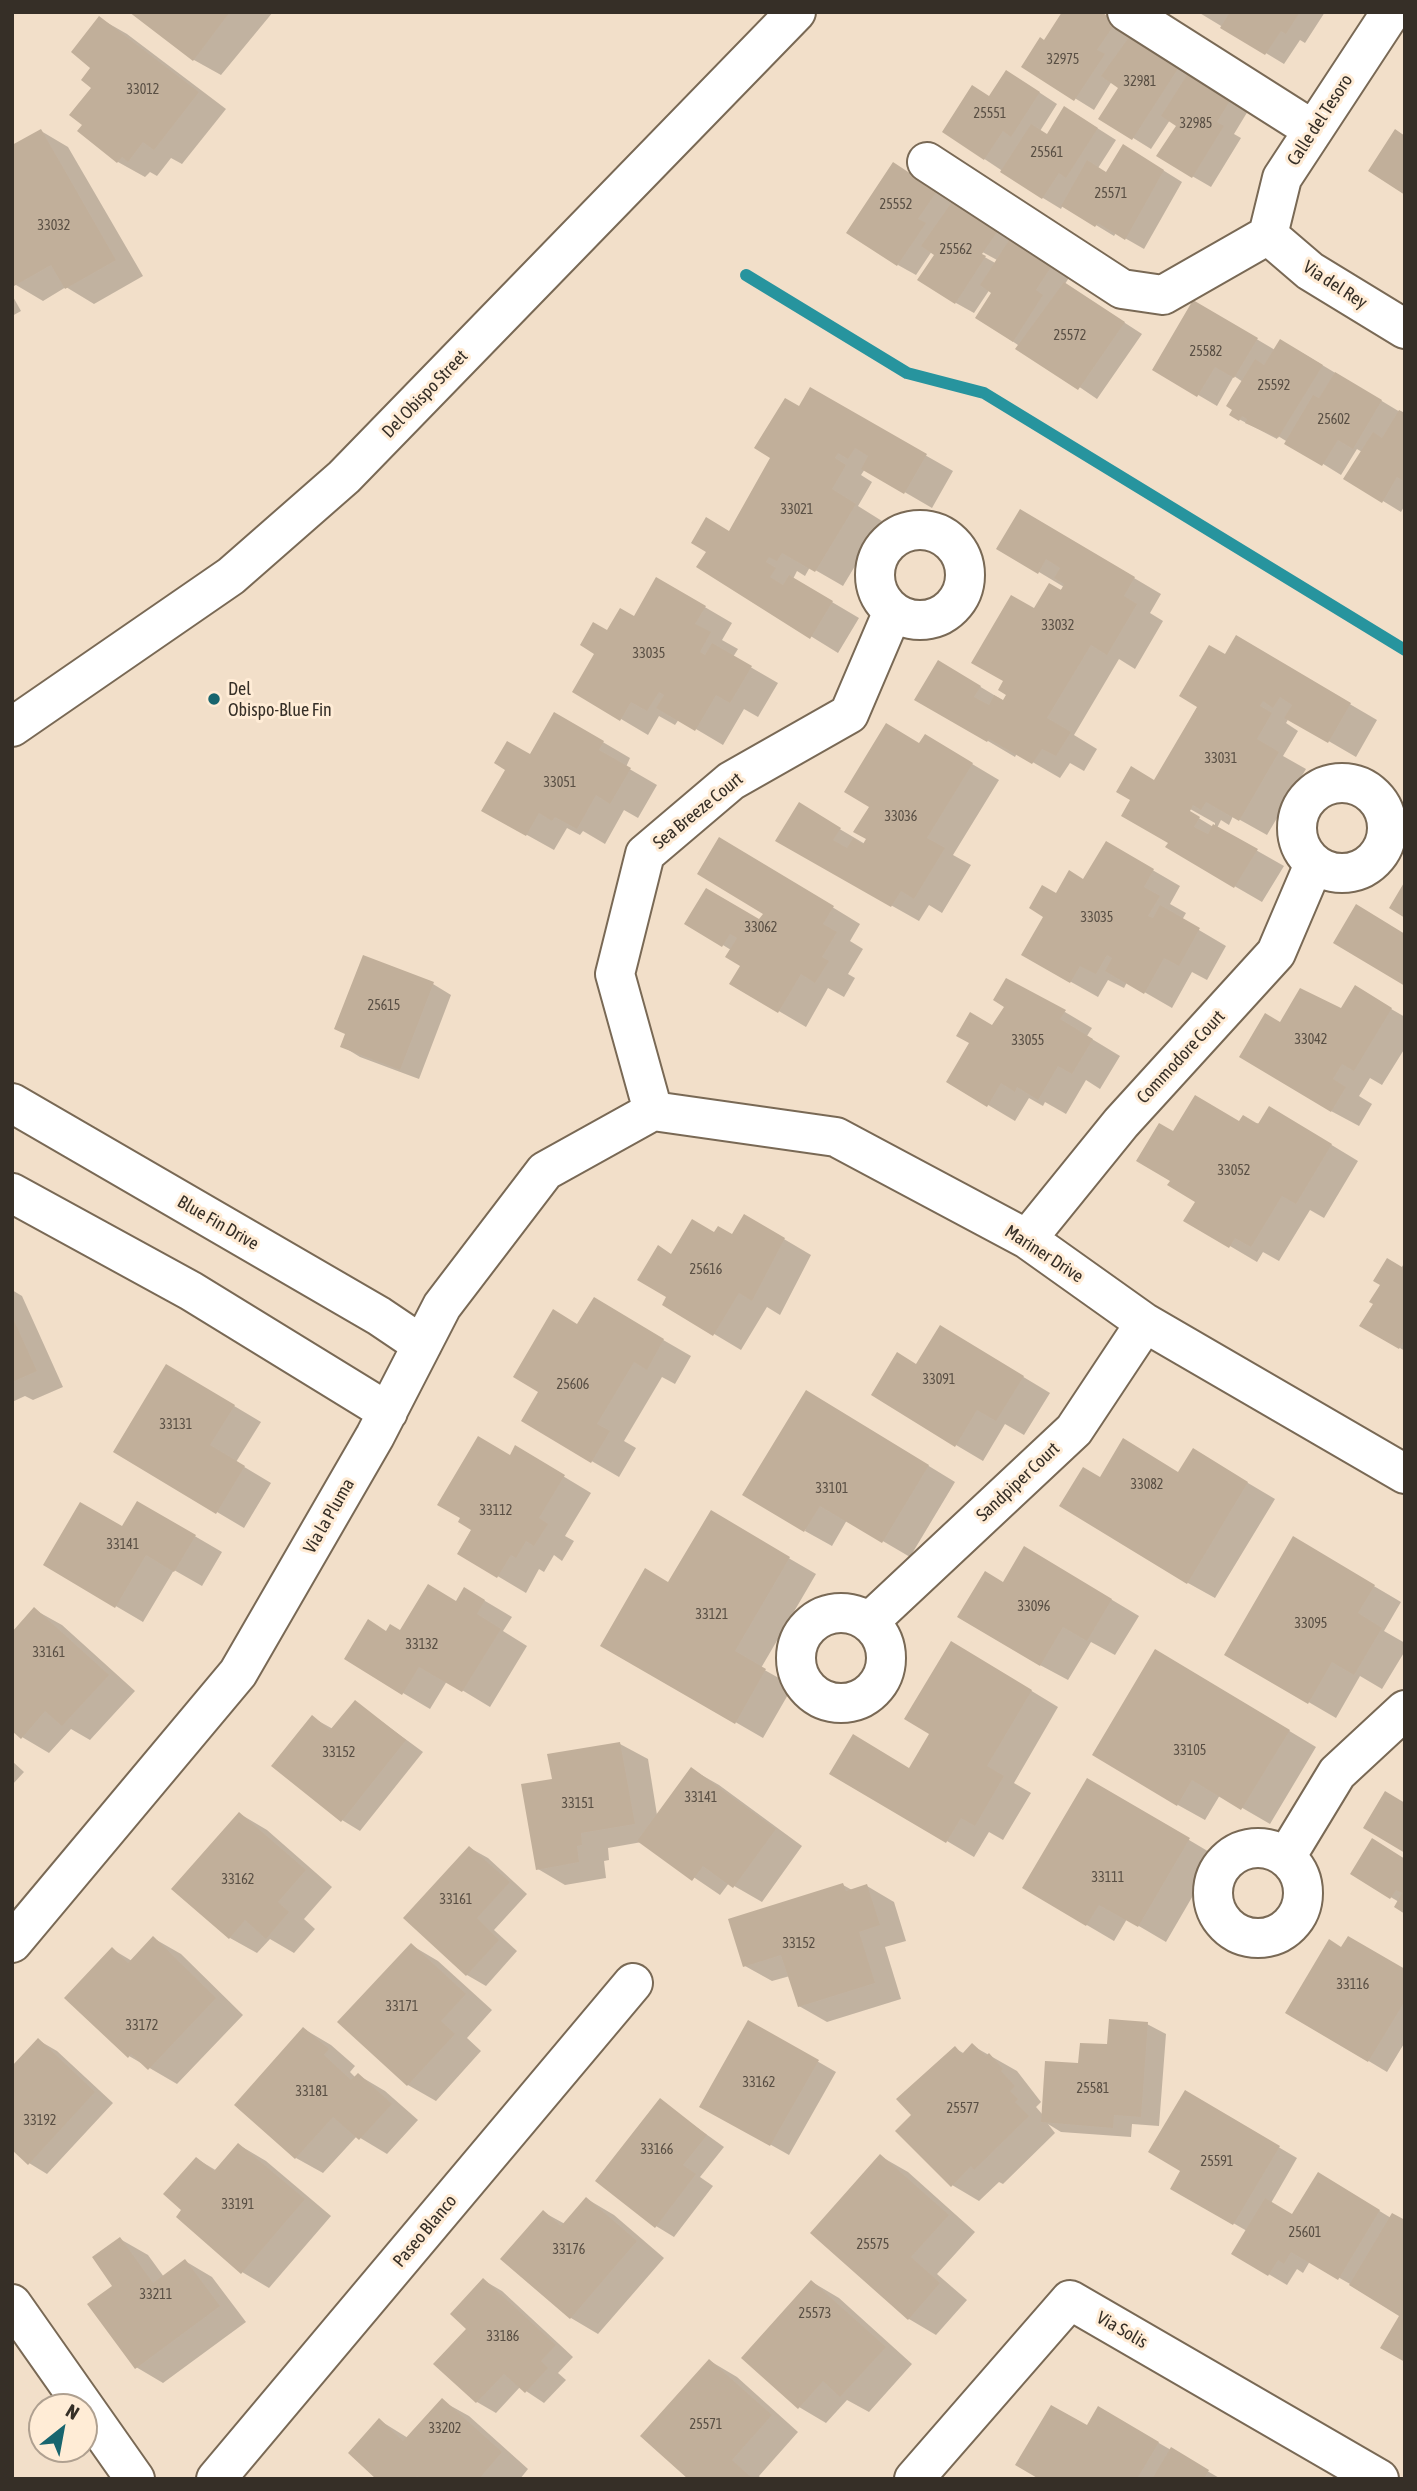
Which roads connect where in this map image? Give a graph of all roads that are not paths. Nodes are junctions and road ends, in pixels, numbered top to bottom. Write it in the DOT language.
graph roads {
  1 [pos="796,12"];
  2 [pos="1127,12"];
  3 [pos="1391,12"];
  4 [pos="1313,130"];
  5 [pos="927,162"];
  6 [pos="1268,235"];
  7 [pos="1405,329"];
  8 [pos="893,611"];
  9 [pos="12,727"];
  10 [pos="1314,864"];
  11 [pos="12,1103"];
  12 [pos="653,1111"];
  13 [pos="12,1193"];
  14 [pos="1027,1239"];
  15 [pos="1144,1323"];
  16 [pos="422,1345"];
  17 [pos="388,1412"];
  18 [pos="1405,1474"];
  19 [pos="869,1622"];
  20 [pos="1405,1710"];
  21 [pos="1286,1857"];
  22 [pos="12,1943"];
  23 [pos="634,1983"];
  24 [pos="12,2304"];
  25 [pos="135,2479"];
  26 [pos="216,2479"];
  27 [pos="914,2479"];
  28 [pos="1379,2479"];
  1 -- 9 [label="street, Del Obispo Street"];
  2 -- 4 [label="street"];
  3 -- 4 [label="street, Calle del Tesoro"];
  4 -- 6 [label="street, Calle del Tesoro"];
  5 -- 6 [label="street"];
  6 -- 7 [label="street, Via del Rey"];
  8 -- 12 [label="street, Sea Breeze Court"];
  10 -- 14 [label="street, Commodore Court"];
  11 -- 16 [label="street, Blue Fin Drive"];
  12 -- 14 [label="street, Mariner Drive"];
  12 -- 16 [label="street, Via la Pluma"];
  13 -- 17 [label="street"];
  14 -- 15 [label="street, Mariner Drive"];
  15 -- 18 [label="street, Mariner Drive"];
  15 -- 19 [label="street, Sandpiper Court"];
  16 -- 17 [label="street, Via la Pluma"];
  17 -- 22 [label="street, Via la Pluma"];
  20 -- 21 [label="street"];
  23 -- 26 [label="street, Paseo Blanco"];
  24 -- 25 [label="street"];
  27 -- 28 [label="street, Via Solis"];
}
